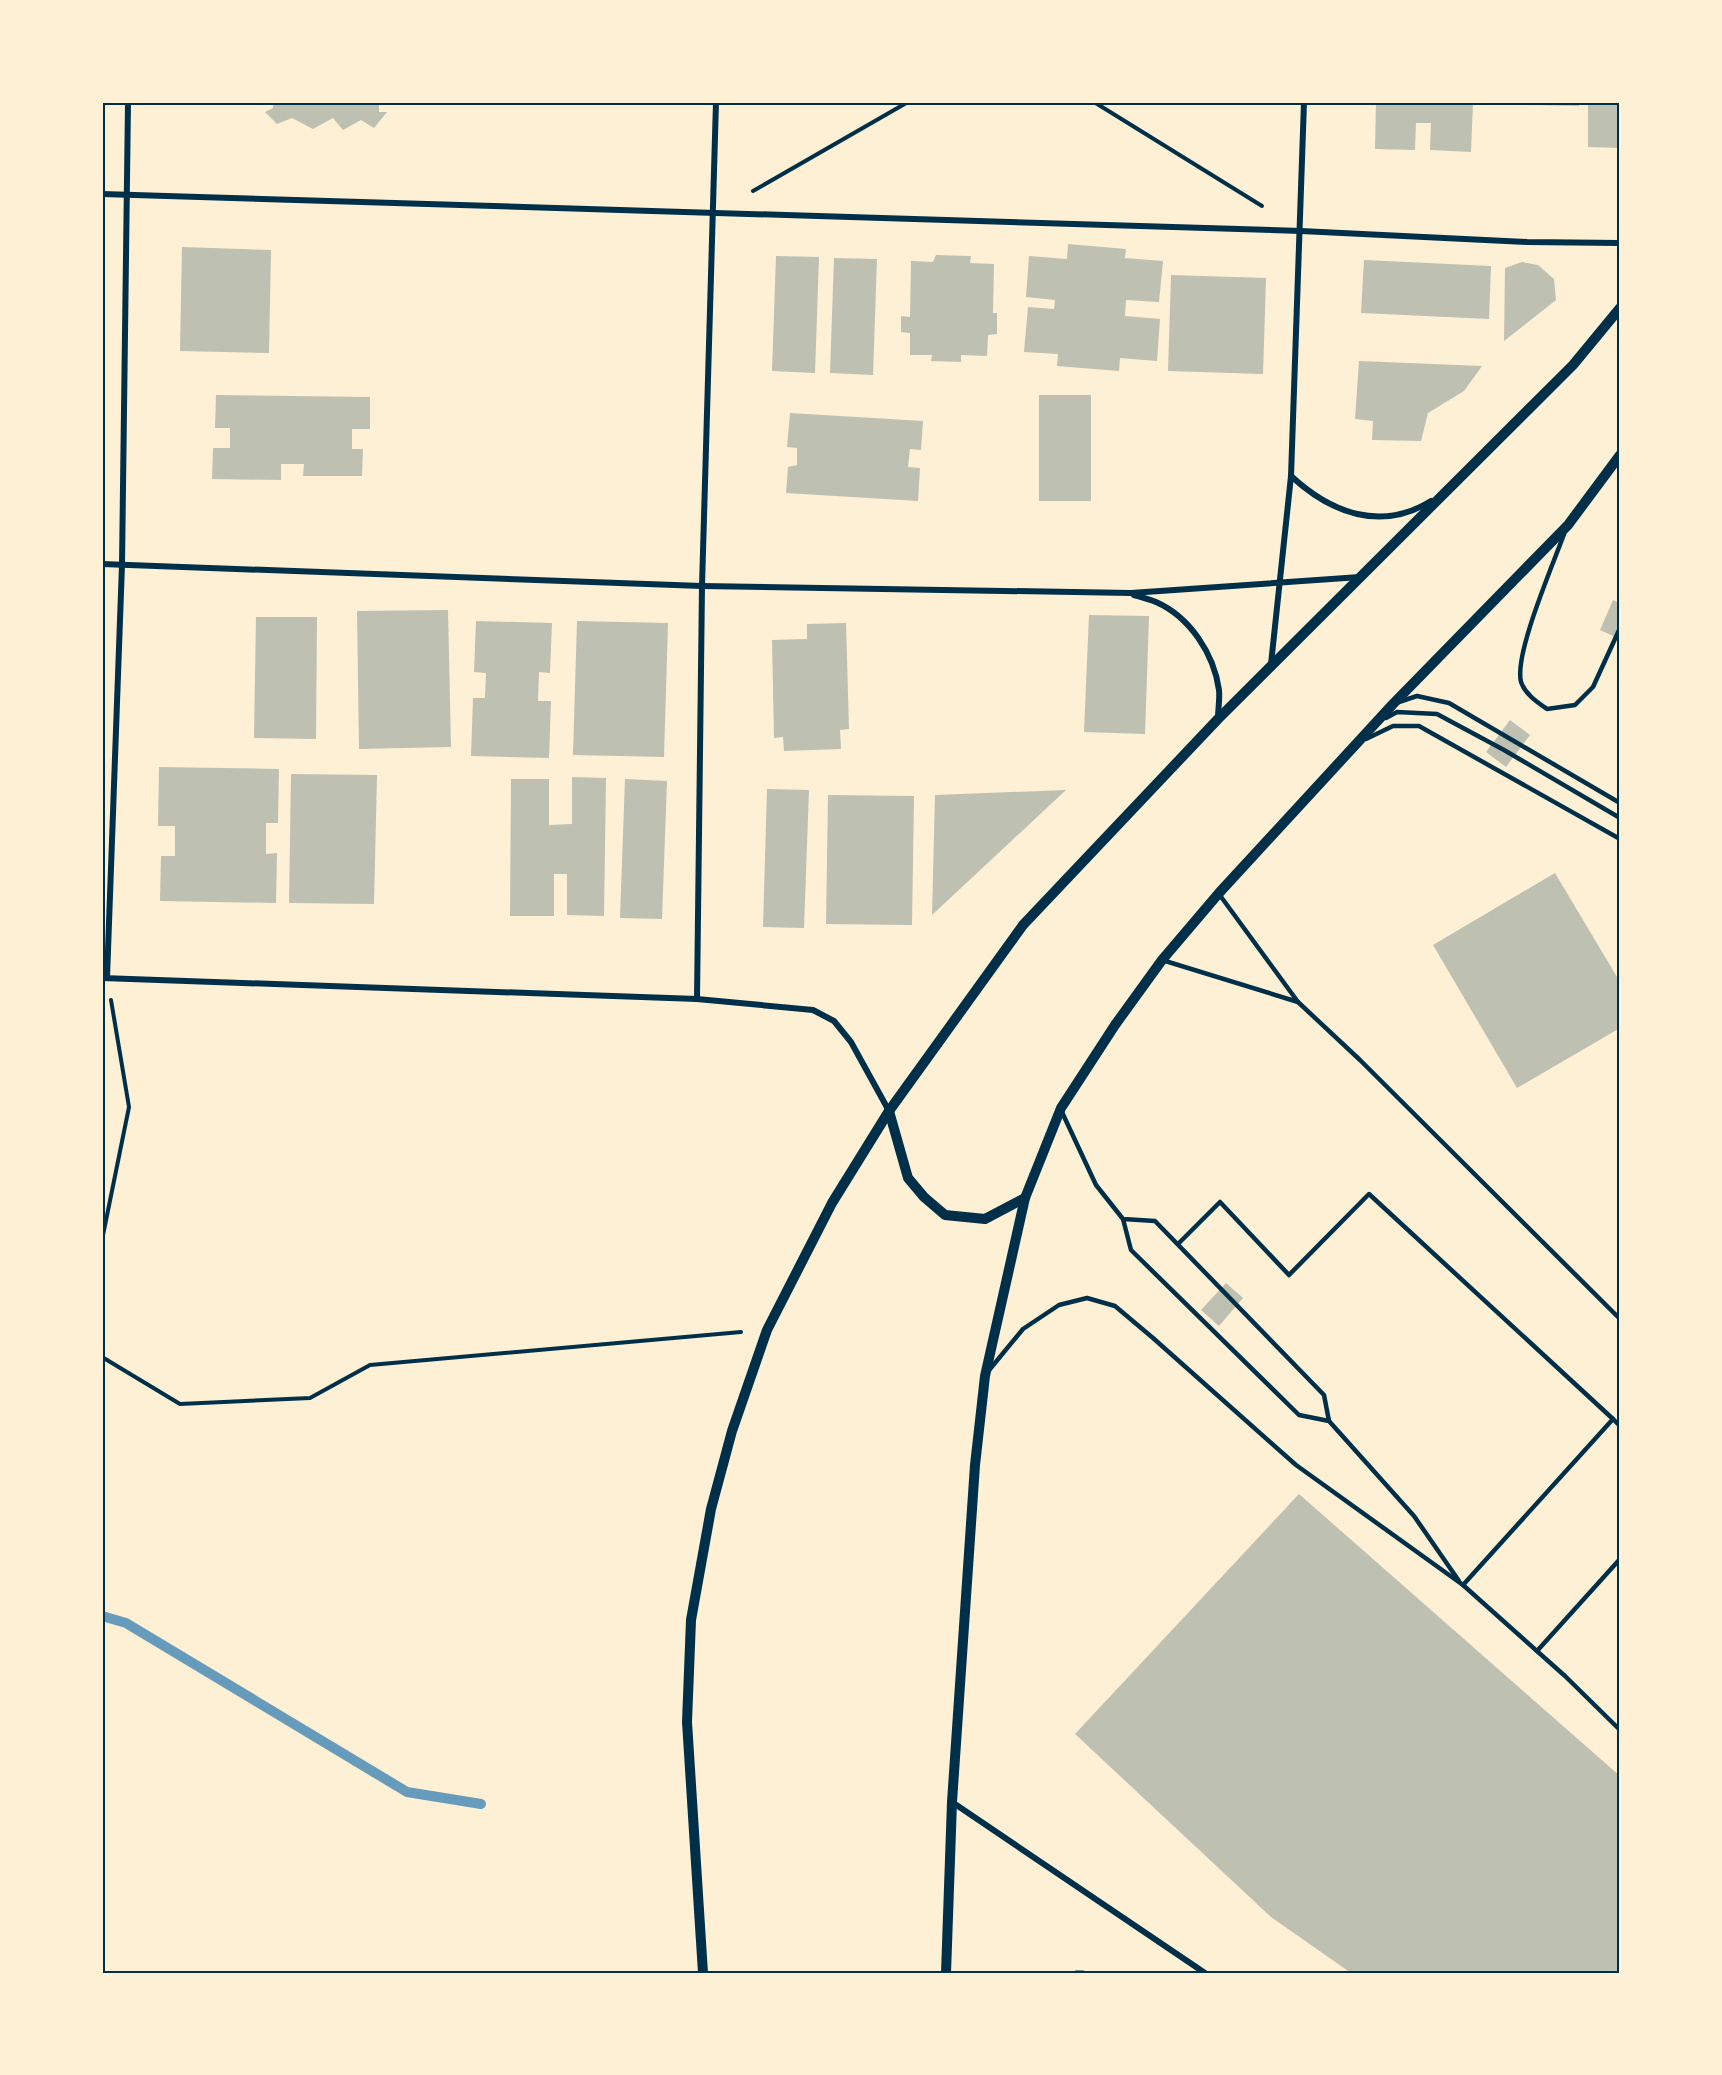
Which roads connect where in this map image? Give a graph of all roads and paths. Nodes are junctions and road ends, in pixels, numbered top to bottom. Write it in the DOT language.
graph roads {
  1 [pos="128,102"];
  2 [pos="716,102"];
  3 [pos="908,102"];
  4 [pos="1094,102"];
  5 [pos="1304,102"];
  6 [pos="102,194"];
  7 [pos="127,196"];
  8 [pos="714,213"];
  9 [pos="1300,231"];
  10 [pos="1620,243"];
  11 [pos="1620,308"];
  12 [pos="1620,455"];
  13 [pos="1291,476"];
  14 [pos="1447,491"];
  15 [pos="1568,525"];
  16 [pos="102,564"];
  17 [pos="122,565"];
  18 [pos="1361,577"];
  19 [pos="1280,583"];
  20 [pos="702,586"];
  21 [pos="1131,593"];
  22 [pos="1620,628"];
  23 [pos="1271,666"];
  24 [pos="1393,704"];
  25 [pos="1218,719"];
  26 [pos="1378,721"];
  27 [pos="1358,742"];
  28 [pos="1620,803"];
  29 [pos="1620,818"];
  30 [pos="1620,839"];
  31 [pos="1219,893"];
  32 [pos="1162,960"];
  33 [pos="104,978"];
  34 [pos="697,999"];
  35 [pos="1298,1002"];
  36 [pos="1061,1108"];
  37 [pos="889,1111"];
  38 [pos="1024,1197"];
  39 [pos="1123,1219"];
  40 [pos="102,1240"];
  41 [pos="1178,1244"];
  42 [pos="1620,1319"];
  43 [pos="767,1330"];
  44 [pos="102,1357"];
  45 [pos="985,1376"];
  46 [pos="1613,1419"];
  47 [pos="1329,1421"];
  48 [pos="1620,1426"];
  49 [pos="1620,1559"];
  50 [pos="1463,1586"];
  51 [pos="1537,1651"];
  52 [pos="1620,1730"];
  53 [pos="952,1803"];
  54 [pos="703,1973"];
  55 [pos="946,1973"];
  56 [pos="1076,1973"];
  57 [pos="1083,1973"];
  58 [pos="1205,1973"];
  1 -- 7 [label="street"];
  2 -- 8 [label="street"];
  3 -- 8 [label="path"];
  4 -- 9 [label="path"];
  5 -- 9 [label="street"];
  6 -- 7 [label="street"];
  7 -- 8 [label="street"];
  7 -- 17 [label="street"];
  8 -- 9 [label="street"];
  8 -- 20 [label="street"];
  9 -- 10 [label="street"];
  9 -- 13 [label="street"];
  11 -- 14 [label="street"];
  12 -- 15 [label="street"];
  13 -- 14 [label="street"];
  13 -- 19 [label="street"];
  14 -- 18 [label="street"];
  15 -- 22 [label="lane"];
  15 -- 24 [label="street"];
  16 -- 17 [label="street"];
  17 -- 20 [label="street"];
  17 -- 33 [label="street"];
  18 -- 19 [label="street"];
  18 -- 23 [label="street"];
  19 -- 21 [label="street"];
  19 -- 23 [label="street"];
  20 -- 21 [label="street"];
  20 -- 34 [label="street"];
  21 -- 25 [label="street"];
  23 -- 25 [label="street"];
  24 -- 26 [label="street"];
  24 -- 28 [label="lane"];
  25 -- 37 [label="street"];
  26 -- 27 [label="street"];
  26 -- 29 [label="lane"];
  27 -- 30 [label="lane"];
  27 -- 31 [label="street"];
  31 -- 32 [label="street"];
  31 -- 35 [label="lane"];
  32 -- 35 [label="lane"];
  32 -- 36 [label="street"];
  33 -- 34 [label="street"];
  33 -- 40 [label="path"];
  34 -- 37 [label="street"];
  35 -- 42 [label="lane"];
  36 -- 38 [label="street"];
  36 -- 39 [label="lane"];
  37 -- 38 [label="street"];
  37 -- 43 [label="street"];
  38 -- 45 [label="street"];
  39 -- 41 [label="lane"];
  39 -- 47 [label="lane"];
  41 -- 46 [label="lane"];
  41 -- 47 [label="lane"];
  43 -- 44 [label="path"];
  43 -- 54 [label="street"];
  45 -- 50 [label="lane"];
  45 -- 53 [label="street"];
  46 -- 48 [label="lane"];
  46 -- 50 [label="lane"];
  47 -- 50 [label="lane"];
  49 -- 51 [label="lane"];
  50 -- 51 [label="lane"];
  51 -- 52 [label="lane"];
  53 -- 55 [label="street"];
  53 -- 58 [label="street"];
  56 -- 57 [label="street"];
}
